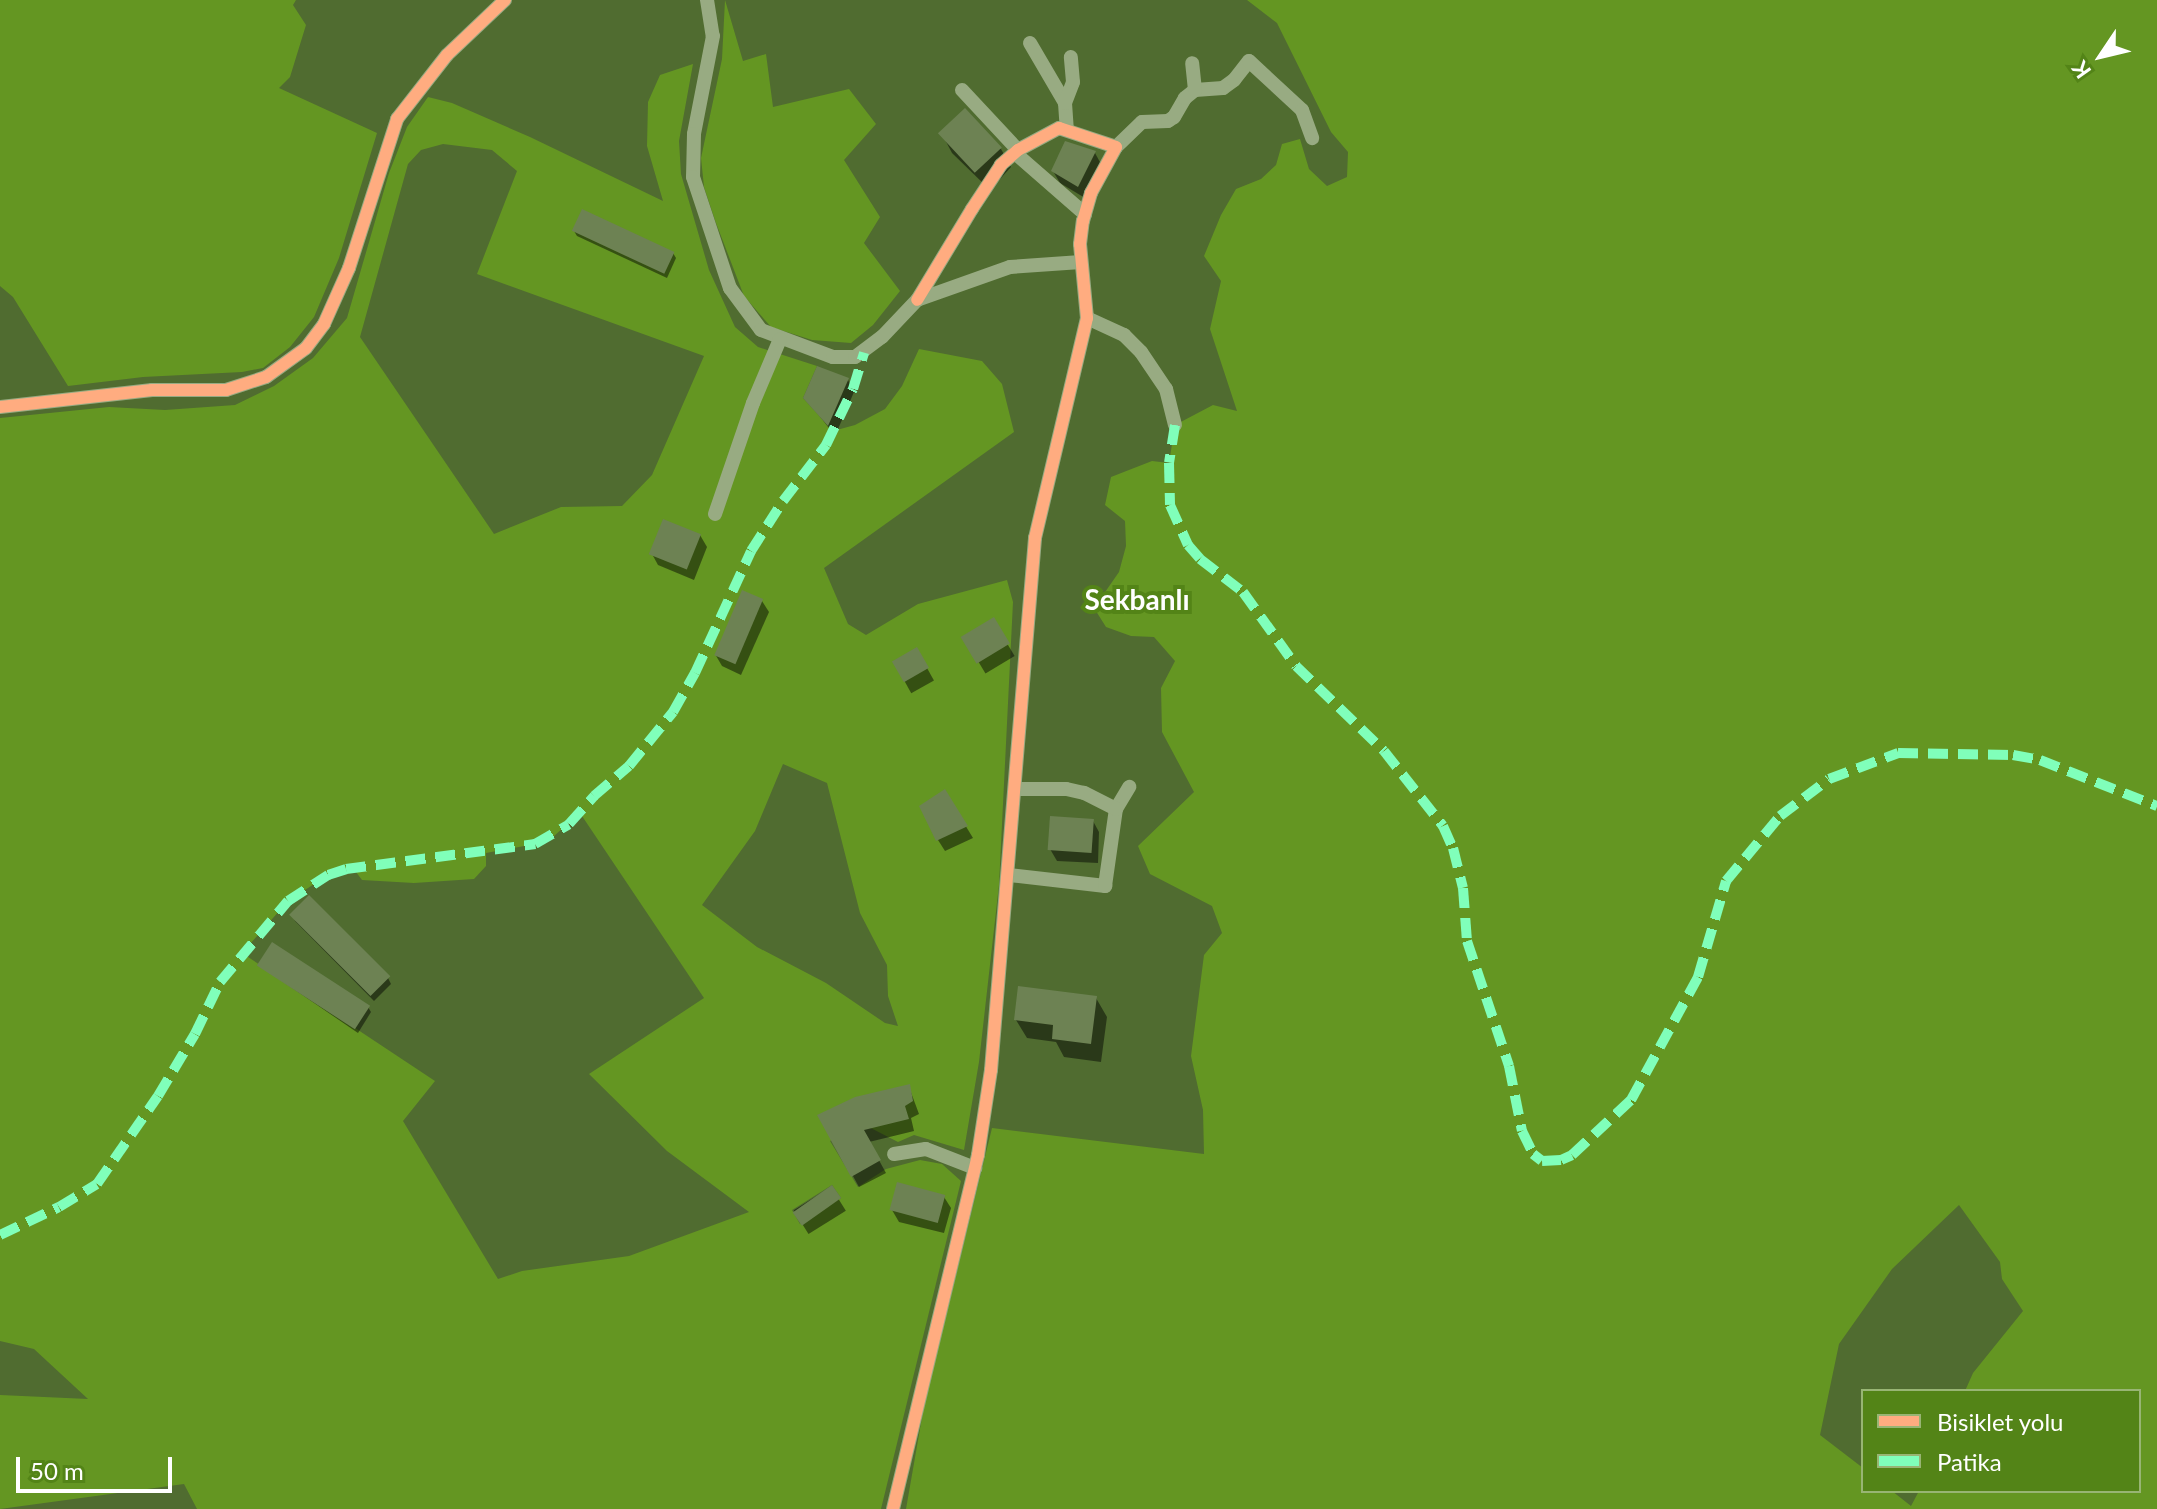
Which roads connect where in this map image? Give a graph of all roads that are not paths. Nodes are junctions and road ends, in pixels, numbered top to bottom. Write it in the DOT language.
graph roads {
  1 [pos="505,0"];
  2 [pos="708,1"];
  3 [pos="1030,43"];
  4 [pos="1071,57"];
  5 [pos="1192,63"];
  6 [pos="962,90"];
  7 [pos="1195,90"];
  8 [pos="1065,103"];
  9 [pos="1067,129"];
  10 [pos="1312,138"];
  11 [pos="1116,147"];
  12 [pos="1016,152"];
  13 [pos="1085,214"];
  14 [pos="1081,262"];
  15 [pos="917,300"];
  16 [pos="1087,318"];
  17 [pos="780,339"];
  18 [pos="0,407"];
  19 [pos="1175,425"];
  20 [pos="715,514"];
  21 [pos="1129,787"];
  22 [pos="1016,789"];
  23 [pos="1116,809"];
  24 [pos="1009,875"];
  25 [pos="894,1154"];
  26 [pos="975,1168"];
  27 [pos="893,1509"];
  1 -- 18 [label="street"];
  2 -- 17 [label="street"];
  3 -- 8 [label="street"];
  4 -- 8 [label="street"];
  5 -- 7 [label="street"];
  6 -- 12 [label="street"];
  7 -- 10 [label="street"];
  7 -- 11 [label="street"];
  8 -- 9 [label="street"];
  9 -- 11 [label="street"];
  9 -- 12 [label="street"];
  11 -- 13 [label="street"];
  12 -- 13 [label="street"];
  12 -- 15 [label="street"];
  13 -- 14 [label="street"];
  14 -- 15 [label="street"];
  14 -- 16 [label="street"];
  15 -- 17 [label="street"];
  16 -- 19 [label="street"];
  16 -- 22 [label="street"];
  17 -- 20 [label="street"];
  21 -- 23 [label="street"];
  22 -- 23 [label="street"];
  22 -- 24 [label="street"];
  23 -- 24 [label="street"];
  24 -- 26 [label="street"];
  25 -- 26 [label="street"];
  26 -- 27 [label="street"];
}
